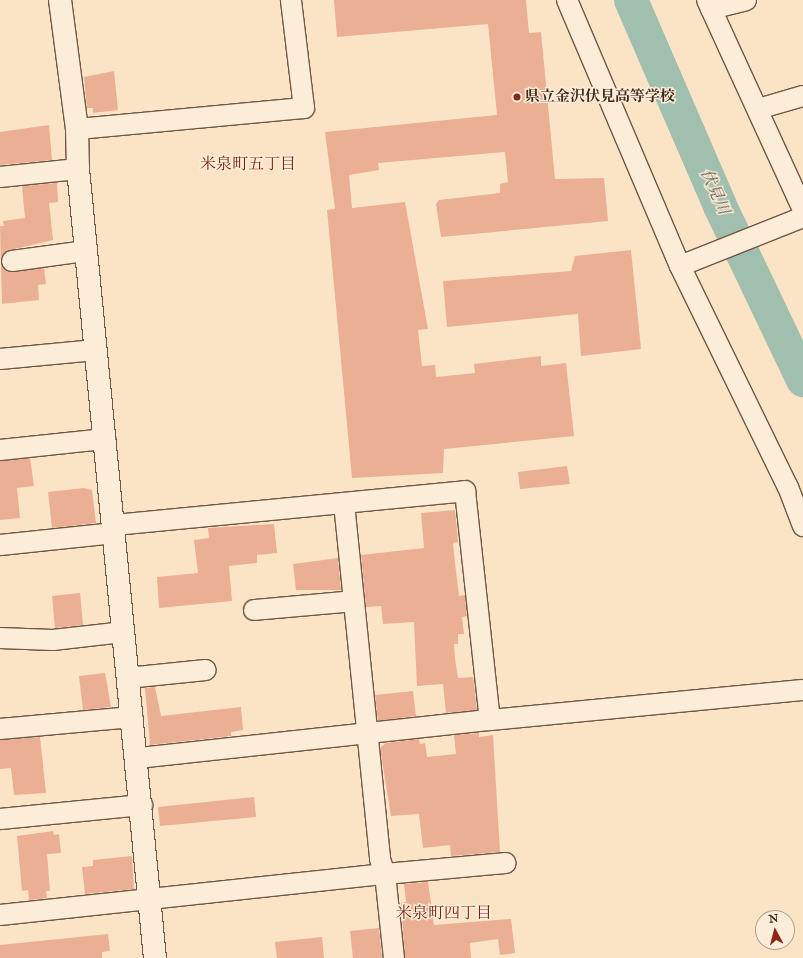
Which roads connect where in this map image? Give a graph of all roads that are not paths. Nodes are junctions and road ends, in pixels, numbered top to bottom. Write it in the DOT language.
graph roads {
  1 [pos="60,0"];
  2 [pos="291,0"];
  3 [pos="567,0"];
  4 [pos="746,0"];
  5 [pos="709,5"];
  6 [pos="803,96"];
  7 [pos="758,109"];
  8 [pos="77,129"];
  9 [pos="78,169"];
  10 [pos="0,177"];
  11 [pos="800,216"];
  12 [pos="86,251"];
  13 [pos="12,261"];
  14 [pos="686,264"];
  15 [pos="96,350"];
  16 [pos="0,359"];
  17 [pos="105,439"];
  18 [pos="0,450"];
  19 [pos="344,502"];
  20 [pos="803,526"];
  21 [pos="114,529"];
  22 [pos="0,544"];
  23 [pos="354,601"];
  24 [pos="254,610"];
  25 [pos="123,632"];
  26 [pos="0,638"];
  27 [pos="206,670"];
  28 [pos="127,678"];
  29 [pos="803,690"];
  30 [pos="132,717"];
  31 [pos="490,720"];
  32 [pos="0,729"];
  33 [pos="367,735"];
  34 [pos="138,758"];
  35 [pos="142,805"];
  36 [pos="0,819"];
  37 [pos="506,863"];
  38 [pos="385,874"];
  39 [pos="149,898"];
  40 [pos="0,915"];
  41 [pos="155,958"];
  42 [pos="394,958"];
  1 -- 8 [label="street"];
  2 -- 8 [label="street"];
  3 -- 14 [label="street"];
  4 -- 5 [label="street"];
  5 -- 7 [label="street"];
  6 -- 7 [label="street"];
  7 -- 11 [label="street"];
  8 -- 9 [label="street"];
  9 -- 10 [label="street"];
  9 -- 12 [label="street"];
  11 -- 14 [label="street"];
  12 -- 13 [label="street"];
  12 -- 15 [label="street"];
  14 -- 20 [label="street"];
  15 -- 16 [label="street"];
  15 -- 17 [label="street"];
  17 -- 18 [label="street"];
  17 -- 21 [label="street"];
  19 -- 21 [label="street"];
  19 -- 23 [label="street"];
  19 -- 31 [label="street"];
  21 -- 22 [label="street"];
  21 -- 25 [label="street"];
  23 -- 24 [label="street"];
  23 -- 33 [label="street"];
  25 -- 26 [label="street"];
  25 -- 28 [label="street"];
  27 -- 28 [label="street"];
  28 -- 30 [label="street"];
  29 -- 31 [label="street"];
  30 -- 32 [label="street"];
  30 -- 34 [label="street"];
  31 -- 33 [label="street"];
  33 -- 34 [label="street"];
  33 -- 38 [label="street"];
  34 -- 35 [label="street"];
  35 -- 36 [label="street"];
  35 -- 39 [label="street"];
  37 -- 38 [label="street"];
  38 -- 39 [label="street"];
  38 -- 42 [label="street"];
  39 -- 40 [label="street"];
  39 -- 41 [label="street"];
}
